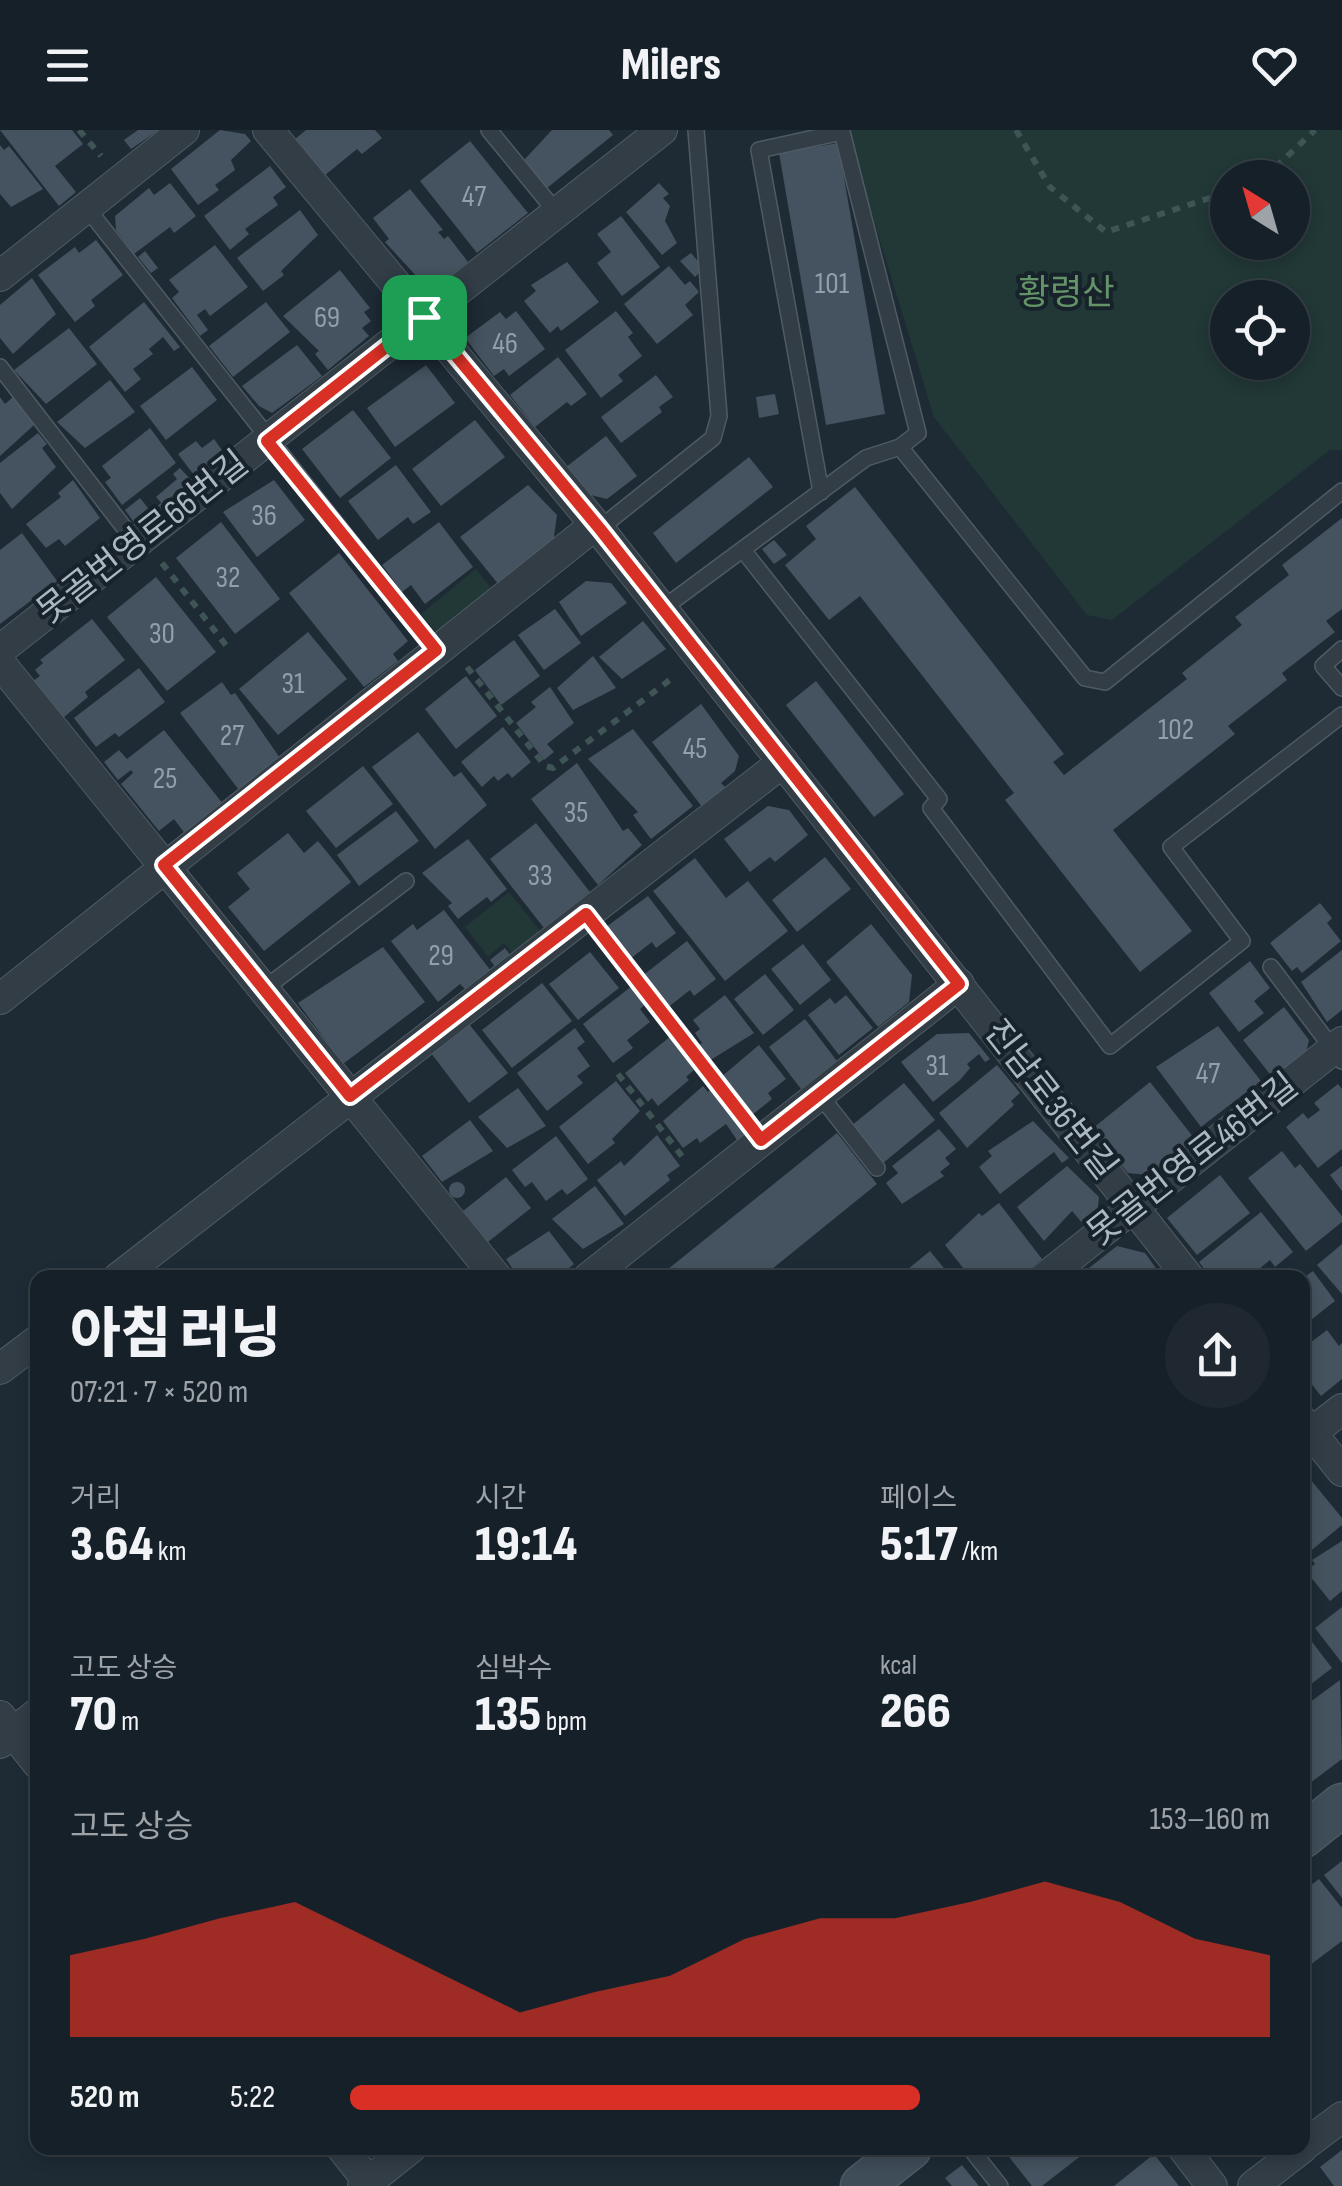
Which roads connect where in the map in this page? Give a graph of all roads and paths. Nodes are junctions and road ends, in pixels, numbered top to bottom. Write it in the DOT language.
graph roads {
  1 [pos="184,130"];
  2 [pos="268,130"];
  3 [pos="489,130"];
  4 [pos="662,130"];
  5 [pos="696,130"];
  6 [pos="1016,130"];
  7 [pos="1315,130"];
  8 [pos="1283,160"];
  9 [pos="1210,198"];
  10 [pos="86,207"];
  11 [pos="557,213"];
  12 [pos="0,276"];
  13 [pos="424,317"];
  14 [pos="0,367"];
  15 [pos="267,441"];
  16 [pos="900,447"];
  17 [pos="1342,491"];
  18 [pos="821,492"];
  19 [pos="598,527"];
  20 [pos="139,541"];
  21 [pos="743,550"];
  22 [pos="662,609"];
  23 [pos="442,646"];
  24 [pos="229,648"];
  25 [pos="1342,649"];
  26 [pos="0,650"];
  27 [pos="700,657"];
  28 [pos="0,662"];
  29 [pos="1342,688"];
  30 [pos="1342,715"];
  31 [pos="783,762"];
  32 [pos="164,865"];
  33 [pos="406,881"];
  34 [pos="586,914"];
  35 [pos="1271,967"];
  36 [pos="959,984"];
  37 [pos="264,988"];
  38 [pos="0,999"];
  39 [pos="1339,1051"];
  40 [pos="618,1074"];
  41 [pos="819,1094"];
  42 [pos="350,1096"];
  43 [pos="761,1140"];
  44 [pos="876,1168"];
  45 [pos="704,1185"];
  46 [pos="1133,1207"];
  47 [pos="128,1270"];
  48 [pos="491,1270"];
  49 [pos="598,1270"];
  50 [pos="1054,1270"];
  51 [pos="1183,1270"];
  52 [pos="30,1346"];
  53 [pos="0,1369"];
  54 [pos="1342,1409"];
  55 [pos="1310,1429"];
  56 [pos="1310,1435"];
  57 [pos="1342,1471"];
  58 [pos="30,1717"];
  59 [pos="4,1731"];
  60 [pos="30,1756"];
  61 [pos="1342,1806"];
  62 [pos="1310,1830"];
  63 [pos="1342,2116"];
  64 [pos="1310,2142"];
  65 [pos="347,2155"];
  66 [pos="403,2155"];
  67 [pos="901,2155"];
  68 [pos="976,2155"];
  69 [pos="1188,2155"];
  70 [pos="1293,2155"];
  71 [pos="368,2184"];
  72 [pos="862,2186"];
  73 [pos="1000,2186"];
  74 [pos="1212,2186"];
  75 [pos="1253,2186"];
  1 -- 10 [label="street"];
  2 -- 13 [label="street, 진남로36번길"];
  3 -- 11 [label="lane"];
  4 -- 11 [label="street, 못골번영로66번길"];
  5 -- 19 [label="lane"];
  6 -- 9 [label="path"];
  7 -- 8 [label="path"];
  10 -- 12 [label="street"];
  10 -- 15 [label="lane"];
  11 -- 13 [label="street, 못골번영로66번길"];
  13 -- 15 [label="street, 못골번영로66번길"];
  13 -- 19 [label="street, 진남로36번길"];
  14 -- 20 [label="lane"];
  15 -- 20 [label="street, 못골번영로66번길"];
  15 -- 23 [label="lane"];
  16 -- 17 [label="lane"];
  16 -- 18 [label="lane"];
  16 -- 18 [label="lane"];
  18 -- 21 [label="lane"];
  19 -- 22 [label="street, 진남로36번길"];
  19 -- 23 [label="street"];
  20 -- 24 [label="path"];
  20 -- 26 [label="street, 못골번영로66번길"];
  21 -- 22 [label="lane"];
  21 -- 30 [label="lane"];
  22 -- 27 [label="street, 진남로36번길"];
  23 -- 27 [label="path"];
  23 -- 32 [label="street"];
  25 -- 29 [label="lane"];
  27 -- 31 [label="street, 진남로36번길"];
  28 -- 32 [label="street"];
  31 -- 34 [label="street"];
  31 -- 36 [label="street, 진남로36번길"];
  32 -- 37 [label="street"];
  32 -- 38 [label="street"];
  33 -- 37 [label="lane"];
  34 -- 42 [label="street"];
  34 -- 43 [label="path"];
  35 -- 39 [label="lane"];
  36 -- 41 [label="street"];
  36 -- 46 [label="street, 진남로36번길"];
  37 -- 42 [label="street"];
  39 -- 46 [label="street, 못골번영로46번길"];
  40 -- 45 [label="path"];
  41 -- 43 [label="street"];
  41 -- 44 [label="lane"];
  42 -- 47 [label="street"];
  42 -- 48 [label="street"];
  43 -- 45 [label="street"];
  45 -- 49 [label="street"];
  46 -- 50 [label="street, 못골번영로46번길"];
  46 -- 51 [label="street, 진남로36번길"];
  52 -- 53 [label="street"];
  54 -- 55 [label="street"];
  56 -- 57 [label="street"];
  58 -- 59 [label="street"];
  59 -- 60 [label="street"];
  61 -- 62 [label="main road"];
  63 -- 64 [label="street"];
  65 -- 71 [label="street"];
  66 -- 71 [label="street"];
  67 -- 72 [label="main road"];
  68 -- 73 [label="lane"];
  69 -- 74 [label="street"];
  70 -- 75 [label="street"];
}
